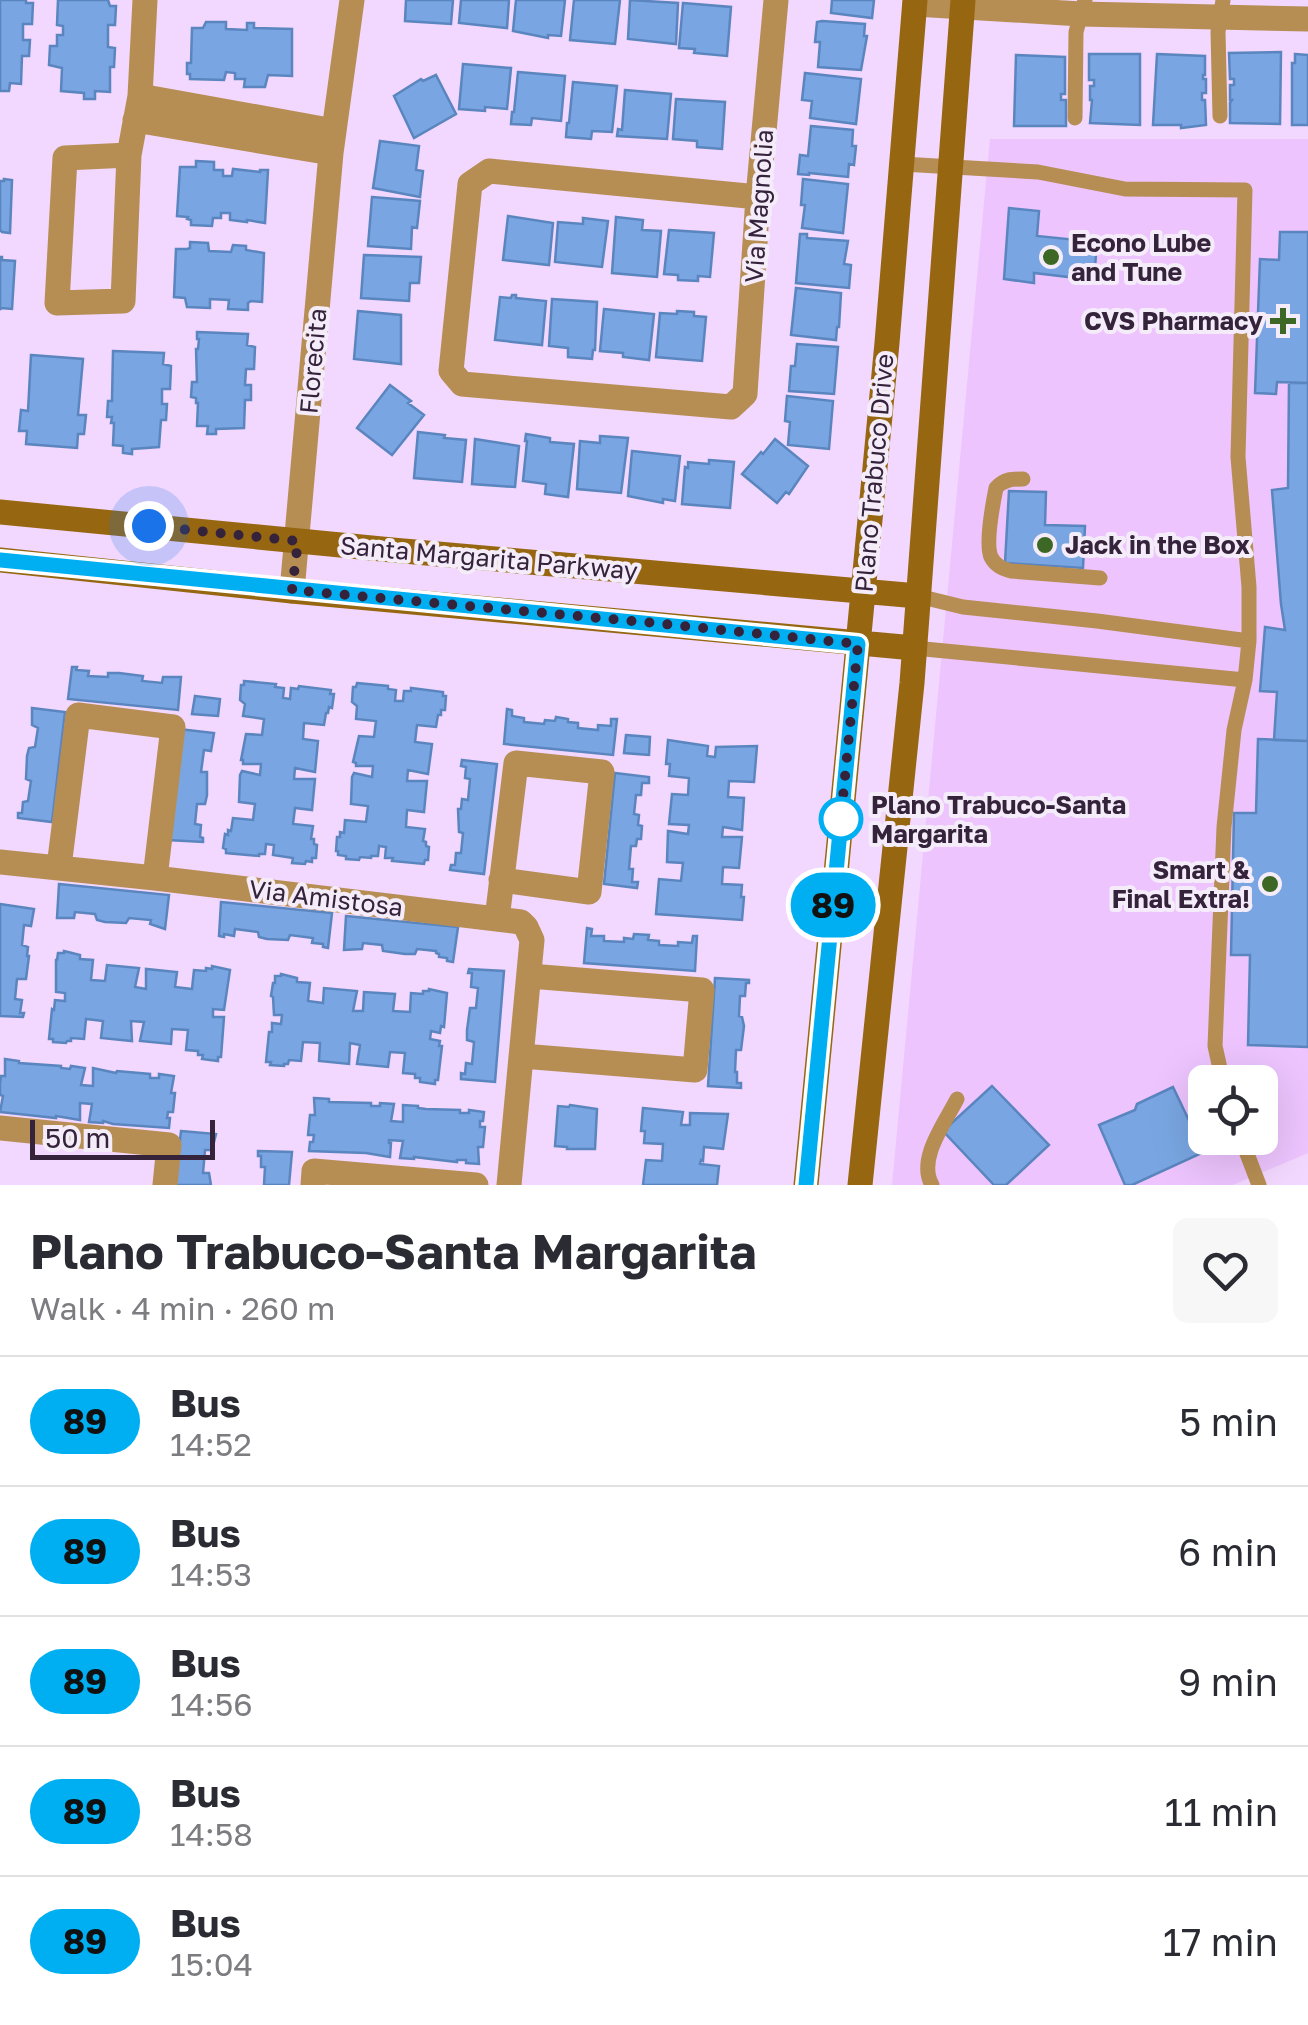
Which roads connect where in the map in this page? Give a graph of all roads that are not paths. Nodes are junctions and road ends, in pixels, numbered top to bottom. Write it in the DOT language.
graph roads {
  1 [pos="144,0"];
  2 [pos="352,0"];
  3 [pos="776,0"];
  4 [pos="915,2"];
  5 [pos="963,4"];
  6 [pos="1083,7"];
  7 [pos="1221,9"];
  8 [pos="1308,19"];
  9 [pos="137,108"];
  10 [pos="1220,116"];
  11 [pos="1075,118"];
  12 [pos="333,142"];
  13 [pos="129,155"];
  14 [pos="902,164"];
  15 [pos="951,166"];
  16 [pos="758,198"];
  17 [pos="1023,479"];
  18 [pos="0,512"];
  19 [pos="298,541"];
  20 [pos="0,560"];
  21 [pos="1100,578"];
  22 [pos="292,590"];
  23 [pos="863,592"];
  24 [pos="918,596"];
  25 [pos="1249,641"];
  26 [pos="858,644"];
  27 [pos="914,648"];
  28 [pos="1245,680"];
  29 [pos="0,862"];
  30 [pos="60,867"];
  31 [pos="155,878"];
  32 [pos="501,880"];
  33 [pos="496,919"];
  34 [pos="530,976"];
  35 [pos="522,1056"];
  36 [pos="1220,1065"];
  37 [pos="957,1099"];
  38 [pos="0,1128"];
  39 [pos="1247,1155"];
  40 [pos="165,1185"];
  41 [pos="313,1185"];
  42 [pos="476,1185"];
  43 [pos="509,1185"];
  44 [pos="806,1185"];
  45 [pos="860,1185"];
  46 [pos="932,1185"];
  47 [pos="1259,1185"];
  1 -- 9 [label="street"];
  2 -- 12 [label="street, Florecita"];
  3 -- 16 [label="street, Via Magnolia"];
  4 -- 5 [label="street"];
  4 -- 14 [label="main road, Plano Trabuco Drive"];
  5 -- 6 [label="street"];
  5 -- 15 [label="main road, Plano Trabuco Drive"];
  6 -- 7 [label="street"];
  6 -- 11 [label="lane"];
  7 -- 8 [label="street"];
  7 -- 10 [label="lane"];
  9 -- 12 [label="street"];
  9 -- 13 [label="street"];
  12 -- 19 [label="street, Florecita"];
  13 -- 13 [label="street"];
  14 -- 15 [label="lane"];
  14 -- 23 [label="main road, Plano Trabuco Drive"];
  15 -- 24 [label="main road, Plano Trabuco Drive"];
  15 -- 25 [label="lane"];
  16 -- 16 [label="street, Via Magnolia"];
  17 -- 21 [label="lane"];
  18 -- 19 [label="main road, Santa Margarita Parkway"];
  19 -- 22 [label="street, Florecita"];
  19 -- 23 [label="main road, Santa Margarita Parkway"];
  20 -- 22 [label="main road, Santa Margarita Parkway"];
  22 -- 26 [label="main road, Santa Margarita Parkway"];
  23 -- 24 [label="main road, Santa Margarita Parkway"];
  23 -- 26 [label="main road, Plano Trabuco Drive"];
  24 -- 25 [label="lane"];
  24 -- 27 [label="main road, Plano Trabuco Drive"];
  25 -- 28 [label="lane"];
  26 -- 27 [label="main road, Santa Margarita Parkway"];
  26 -- 44 [label="main road, Plano Trabuco Drive"];
  27 -- 28 [label="lane"];
  27 -- 45 [label="main road, Plano Trabuco Drive"];
  28 -- 36 [label="lane"];
  29 -- 30 [label="street, Via Amistosa"];
  30 -- 31 [label="street, Via Amistosa"];
  30 -- 31 [label="street"];
  31 -- 33 [label="street, Via Amistosa"];
  32 -- 32 [label="street"];
  32 -- 33 [label="street"];
  33 -- 34 [label="street, Via Amistosa"];
  34 -- 35 [label="street, Via Amistosa"];
  34 -- 35 [label="street"];
  35 -- 43 [label="street, Via Amistosa"];
  37 -- 46 [label="lane"];
  38 -- 40 [label="street"];
  39 -- 47 [label="lane"];
  41 -- 42 [label="street"];
}
